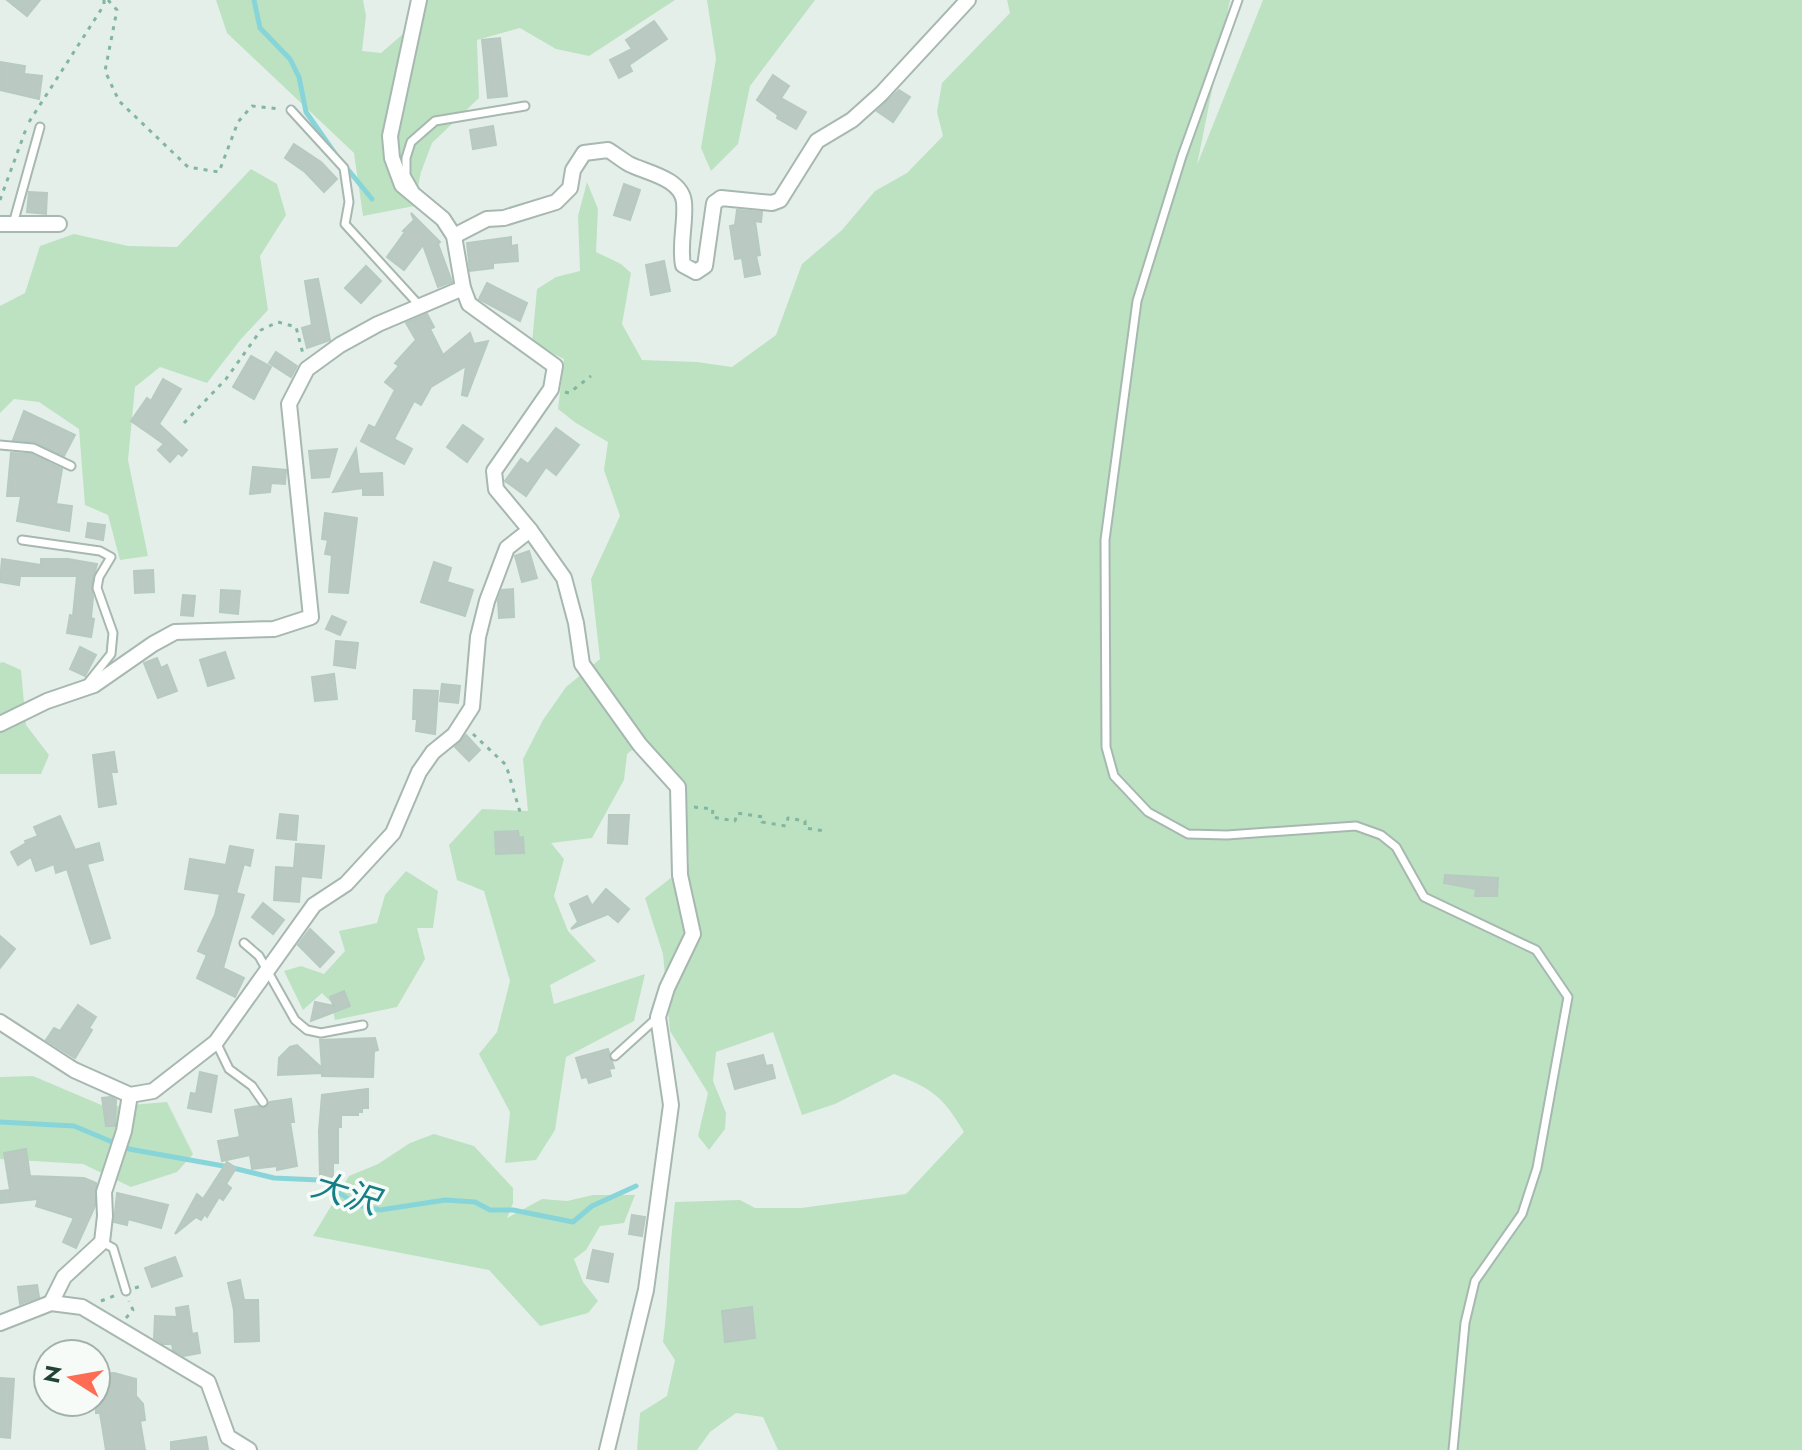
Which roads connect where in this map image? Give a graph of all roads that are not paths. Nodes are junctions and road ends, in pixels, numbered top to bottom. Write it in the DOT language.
graph roads {
  1 [pos="419,0"];
  2 [pos="968,0"];
  3 [pos="1238,0"];
  4 [pos="525,106"];
  5 [pos="291,110"];
  6 [pos="40,127"];
  7 [pos="422,202"];
  8 [pos="7,224"];
  9 [pos="59,224"];
  10 [pos="454,236"];
  11 [pos="463,288"];
  12 [pos="419,305"];
  13 [pos="0,445"];
  14 [pos="71,466"];
  15 [pos="530,530"];
  16 [pos="22,540"];
  17 [pos="84,689"];
  18 [pos="0,724"];
  19 [pos="244,943"];
  20 [pos="269,970"];
  21 [pos="658,1017"];
  22 [pos="0,1022"];
  23 [pos="363,1025"];
  24 [pos="216,1042"];
  25 [pos="615,1056"];
  26 [pos="130,1095"];
  27 [pos="263,1102"];
  28 [pos="102,1242"];
  29 [pos="126,1291"];
  30 [pos="51,1303"];
  31 [pos="0,1323"];
  32 [pos="249,1450"];
  33 [pos="607,1450"];
  34 [pos="1453,1450"];
  1 -- 7 [label="street"];
  2 -- 10 [label="street"];
  3 -- 34 [label="lane"];
  4 -- 7 [label="lane"];
  5 -- 12 [label="lane"];
  6 -- 8 [label="lane"];
  7 -- 10 [label="street"];
  8 -- 9 [label="street"];
  10 -- 11 [label="street"];
  11 -- 12 [label="street"];
  11 -- 15 [label="street"];
  12 -- 17 [label="street"];
  13 -- 14 [label="lane"];
  15 -- 20 [label="street"];
  15 -- 21 [label="street"];
  16 -- 17 [label="lane"];
  17 -- 18 [label="street"];
  19 -- 20 [label="lane"];
  20 -- 23 [label="lane"];
  20 -- 24 [label="street"];
  21 -- 25 [label="lane"];
  21 -- 33 [label="street"];
  22 -- 26 [label="street"];
  24 -- 26 [label="street"];
  24 -- 27 [label="lane"];
  26 -- 28 [label="street"];
  28 -- 29 [label="lane"];
  28 -- 30 [label="street"];
  30 -- 31 [label="street"];
  30 -- 32 [label="street"];
}
